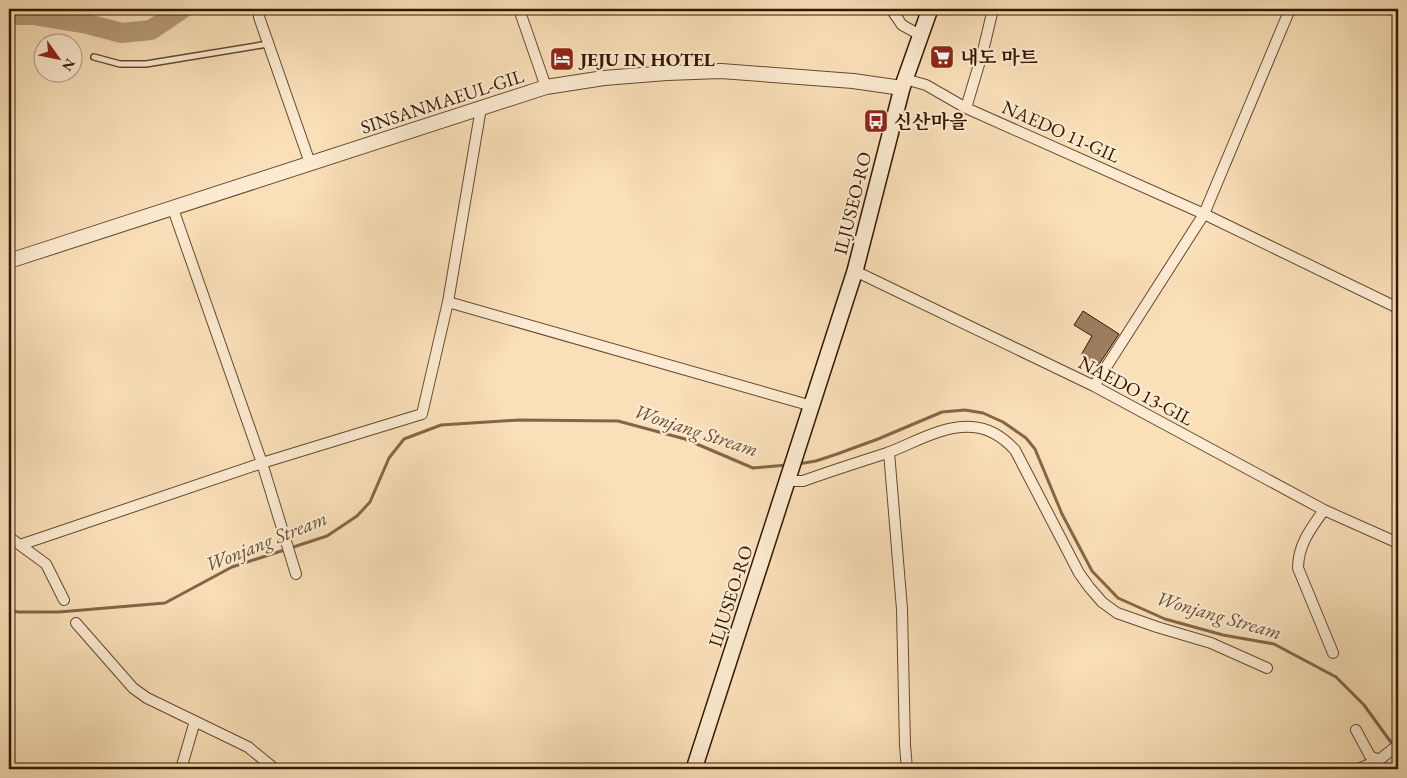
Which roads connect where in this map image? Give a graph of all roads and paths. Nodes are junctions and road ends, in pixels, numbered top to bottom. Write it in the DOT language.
graph roads {
  1 [pos="519,9"];
  2 [pos="891,9"];
  3 [pos="930,9"];
  4 [pos="993,9"];
  5 [pos="1290,9"];
  6 [pos="259,17"];
  7 [pos="920,35"];
  8 [pos="268,44"];
  9 [pos="94,57"];
  10 [pos="904,83"];
  11 [pos="546,87"];
  12 [pos="481,108"];
  13 [pos="966,108"];
  14 [pos="310,163"];
  15 [pos="172,209"];
  16 [pos="1204,214"];
  17 [pos="9,261"];
  18 [pos="855,271"];
  19 [pos="448,302"];
  20 [pos="1398,308"];
  21 [pos="1094,386"];
  22 [pos="812,406"];
  23 [pos="889,452"];
  24 [pos="262,463"];
  25 [pos="790,477"];
  26 [pos="1324,510"];
  27 [pos="9,537"];
  28 [pos="1398,543"];
  29 [pos="20,545"];
  30 [pos="294,570"];
  31 [pos="64,600"];
  32 [pos="76,623"];
  33 [pos="1333,653"];
  34 [pos="1267,668"];
  35 [pos="195,721"];
  36 [pos="1356,730"];
  37 [pos="1398,745"];
  38 [pos="1379,765"];
  39 [pos="181,769"];
  40 [pos="276,769"];
  41 [pos="694,769"];
  42 [pos="907,769"];
  43 [pos="1358,769"];
  1 -- 11 [label="street"];
  2 -- 7 [label="street"];
  3 -- 7 [label="main road, ILJUSEO-RO"];
  4 -- 13 [label="street"];
  5 -- 16 [label="street"];
  6 -- 8 [label="street"];
  7 -- 10 [label="main road, ILJUSEO-RO"];
  8 -- 9 [label="lane"];
  8 -- 14 [label="street"];
  10 -- 11 [label="street, SINSANMAEUL-GIL"];
  10 -- 13 [label="street, NAEDO 11-GIL"];
  10 -- 18 [label="main road, ILJUSEO-RO"];
  11 -- 12 [label="street, SINSANMAEUL-GIL"];
  12 -- 14 [label="street, SINSANMAEUL-GIL"];
  12 -- 19 [label="street"];
  13 -- 16 [label="street, NAEDO 11-GIL"];
  14 -- 15 [label="street, SINSANMAEUL-GIL"];
  15 -- 17 [label="street, SINSANMAEUL-GIL"];
  15 -- 24 [label="street"];
  16 -- 20 [label="street, NAEDO 11-GIL"];
  16 -- 21 [label="street"];
  18 -- 21 [label="street, NAEDO 13-GIL"];
  18 -- 22 [label="main road, ILJUSEO-RO"];
  19 -- 22 [label="street"];
  19 -- 24 [label="street"];
  21 -- 26 [label="street, NAEDO 13-GIL"];
  22 -- 25 [label="main road, ILJUSEO-RO"];
  23 -- 25 [label="street"];
  23 -- 34 [label="street"];
  23 -- 42 [label="street"];
  24 -- 29 [label="street"];
  24 -- 30 [label="street"];
  25 -- 41 [label="main road, ILJUSEO-RO"];
  26 -- 28 [label="street, NAEDO 13-GIL"];
  26 -- 33 [label="street"];
  27 -- 29 [label="street"];
  29 -- 31 [label="street"];
  32 -- 35 [label="street"];
  35 -- 39 [label="street"];
  35 -- 40 [label="street"];
  36 -- 38 [label="street"];
  37 -- 38 [label="street"];
  38 -- 43 [label="street"];
}
